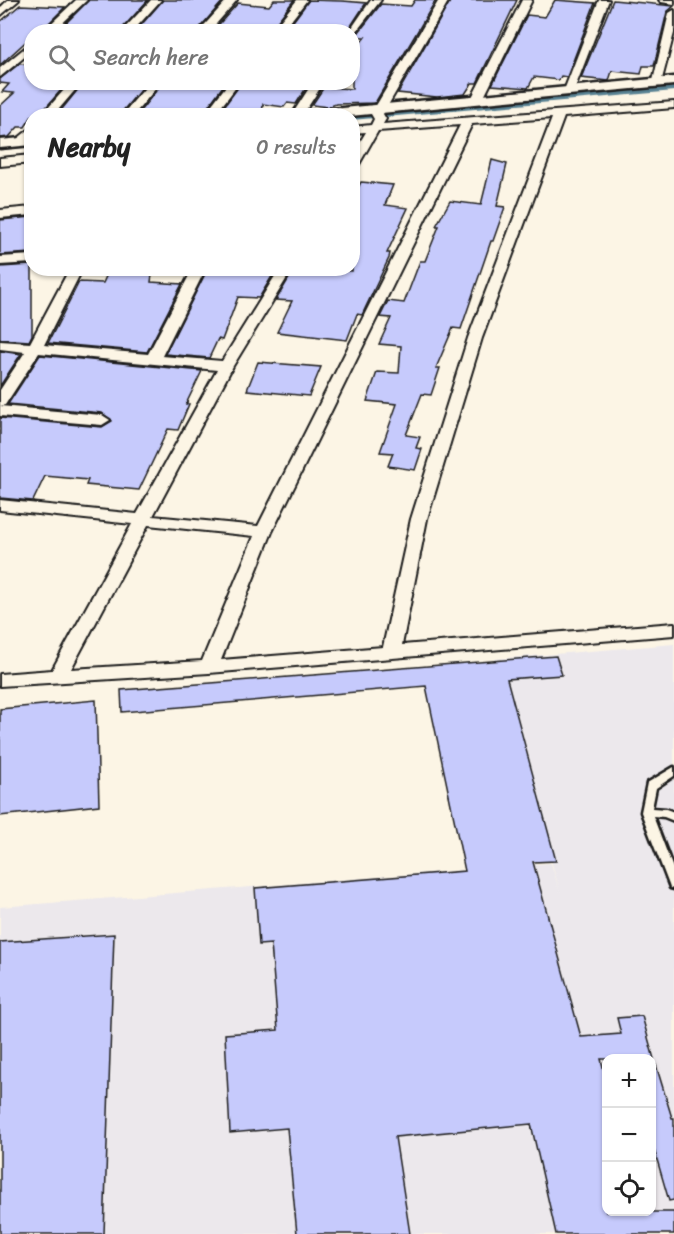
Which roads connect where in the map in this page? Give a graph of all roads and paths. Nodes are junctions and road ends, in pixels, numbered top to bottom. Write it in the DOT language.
graph roads {
  1 [pos="14,0"];
  2 [pos="82,0"];
  3 [pos="156,0"];
  4 [pos="232,0"];
  5 [pos="302,0"];
  6 [pos="376,0"];
  7 [pos="444,0"];
  8 [pos="527,0"];
  9 [pos="603,0"];
  10 [pos="663,0"];
  11 [pos="674,1"];
  12 [pos="674,12"];
  13 [pos="0,13"];
  14 [pos="56,24"];
  15 [pos="134,24"];
  16 [pos="210,24"];
  17 [pos="282,24"];
  18 [pos="359,24"];
  19 [pos="24,52"];
  20 [pos="0,74"];
  21 [pos="674,81"];
  22 [pos="656,83"];
  23 [pos="70,90"];
  24 [pos="149,90"];
  25 [pos="229,90"];
  26 [pos="314,90"];
  27 [pos="568,93"];
  28 [pos="476,101"];
  29 [pos="674,105"];
  30 [pos="53,108"];
  31 [pos="133,108"];
  32 [pos="214,108"];
  33 [pos="303,108"];
  34 [pos="559,114"];
  35 [pos="360,117"];
  36 [pos="379,117"];
  37 [pos="468,121"];
  38 [pos="360,126"];
  39 [pos="24,142"];
  40 [pos="0,144"];
  41 [pos="360,151"];
  42 [pos="24,160"];
  43 [pos="0,162"];
  44 [pos="24,212"];
  45 [pos="0,214"];
  46 [pos="24,260"];
  47 [pos="0,261"];
  48 [pos="73,276"];
  49 [pos="196,276"];
  50 [pos="283,276"];
  51 [pos="0,345"];
  52 [pos="35,348"];
  53 [pos="153,359"];
  54 [pos="226,366"];
  55 [pos="0,402"];
  56 [pos="0,411"];
  57 [pos="102,420"];
  58 [pos="0,505"];
  59 [pos="141,520"];
  60 [pos="264,532"];
  61 [pos="674,629"];
  62 [pos="391,653"];
  63 [pos="209,667"];
  64 [pos="58,676"];
  65 [pos="0,680"];
  66 [pos="674,771"];
  67 [pos="646,812"];
  68 [pos="674,817"];
  69 [pos="668,854"];
  70 [pos="674,885"];
  1 -- 13 [label="street"];
  2 -- 14 [label="street"];
  3 -- 15 [label="street"];
  4 -- 16 [label="street"];
  5 -- 17 [label="street"];
  6 -- 18 [label="street"];
  7 -- 36 [label="street"];
  8 -- 28 [label="street"];
  9 -- 27 [label="street"];
  10 -- 11 [label="street"];
  12 -- 22 [label="street"];
  19 -- 20 [label="street"];
  21 -- 22 [label="street"];
  22 -- 27 [label="street"];
  23 -- 30 [label="street"];
  24 -- 31 [label="street"];
  25 -- 32 [label="street"];
  26 -- 33 [label="street"];
  27 -- 28 [label="street"];
  28 -- 36 [label="street"];
  29 -- 34 [label="street"];
  34 -- 37 [label="street"];
  34 -- 62 [label="street"];
  35 -- 36 [label="street"];
  36 -- 37 [label="street"];
  36 -- 38 [label="street"];
  36 -- 41 [label="street"];
  37 -- 60 [label="street"];
  39 -- 40 [label="street"];
  42 -- 43 [label="street"];
  44 -- 45 [label="street"];
  46 -- 47 [label="street"];
  48 -- 52 [label="street"];
  49 -- 53 [label="street"];
  50 -- 54 [label="street"];
  51 -- 52 [label="street"];
  52 -- 53 [label="street"];
  52 -- 55 [label="street"];
  53 -- 54 [label="street"];
  54 -- 59 [label="street"];
  56 -- 57 [label="street"];
  58 -- 59 [label="street"];
  59 -- 60 [label="street"];
  59 -- 64 [label="street"];
  60 -- 63 [label="street"];
  61 -- 62 [label="street"];
  62 -- 63 [label="street"];
  63 -- 64 [label="street"];
  64 -- 65 [label="street"];
  66 -- 67 [label="lane"];
  67 -- 68 [label="lane"];
  67 -- 69 [label="lane"];
  69 -- 70 [label="lane"];
}
